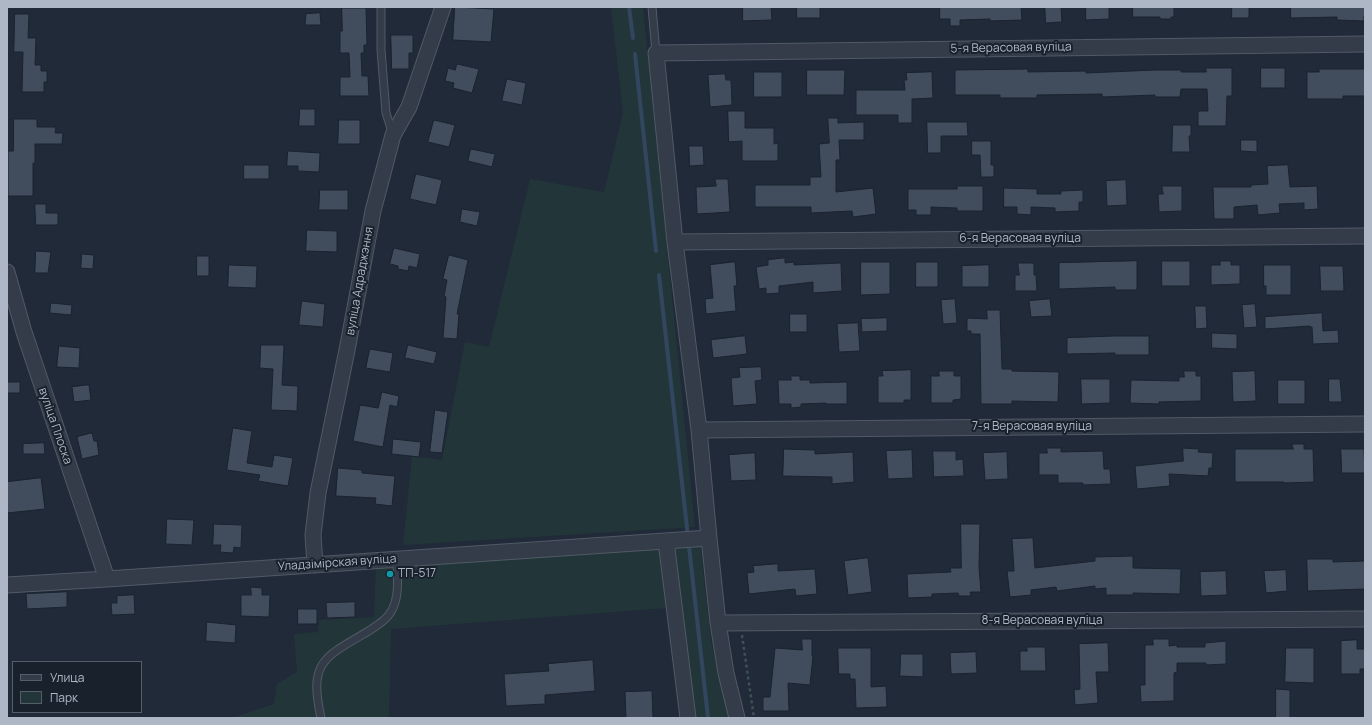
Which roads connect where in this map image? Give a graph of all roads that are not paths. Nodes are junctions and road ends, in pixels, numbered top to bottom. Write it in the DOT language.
graph roads {
  1 [pos="380,7"];
  2 [pos="443,7"];
  3 [pos="652,7"];
  4 [pos="1365,44"];
  5 [pos="656,52"];
  6 [pos="393,135"];
  7 [pos="1365,236"];
  8 [pos="675,242"];
  9 [pos="7,272"];
  10 [pos="1365,424"];
  11 [pos="699,430"];
  12 [pos="704,538"];
  13 [pos="671,541"];
  14 [pos="397,558"];
  15 [pos="315,565"];
  16 [pos="107,579"];
  17 [pos="7,585"];
  18 [pos="1365,619"];
  19 [pos="718,623"];
  20 [pos="321,718"];
  21 [pos="688,718"];
  22 [pos="737,718"];
  1 -- 6 [label="lane"];
  2 -- 6 [label="street, вуліца Адраджэння"];
  3 -- 5 [label="lane"];
  4 -- 5 [label="street, 5-я Верасовая вуліца"];
  5 -- 8 [label="street"];
  6 -- 15 [label="street, вуліца Адраджэння"];
  7 -- 8 [label="street, 6-я Верасовая вуліца"];
  8 -- 11 [label="street"];
  9 -- 16 [label="street, вуліца Плоска"];
  10 -- 11 [label="street, 7-я Верасовая вуліца"];
  11 -- 12 [label="street"];
  12 -- 13 [label="street, Уладзімірская вуліца"];
  12 -- 19 [label="street"];
  13 -- 14 [label="street, Уладзімірская вуліца"];
  13 -- 21 [label="street"];
  14 -- 15 [label="street, Уладзімірская вуліца"];
  14 -- 20 [label="lane"];
  15 -- 16 [label="street, Уладзімірская вуліца"];
  16 -- 17 [label="street, Уладзімірская вуліца"];
  18 -- 19 [label="street, 8-я Верасовая вуліца"];
  19 -- 22 [label="street"];
}
